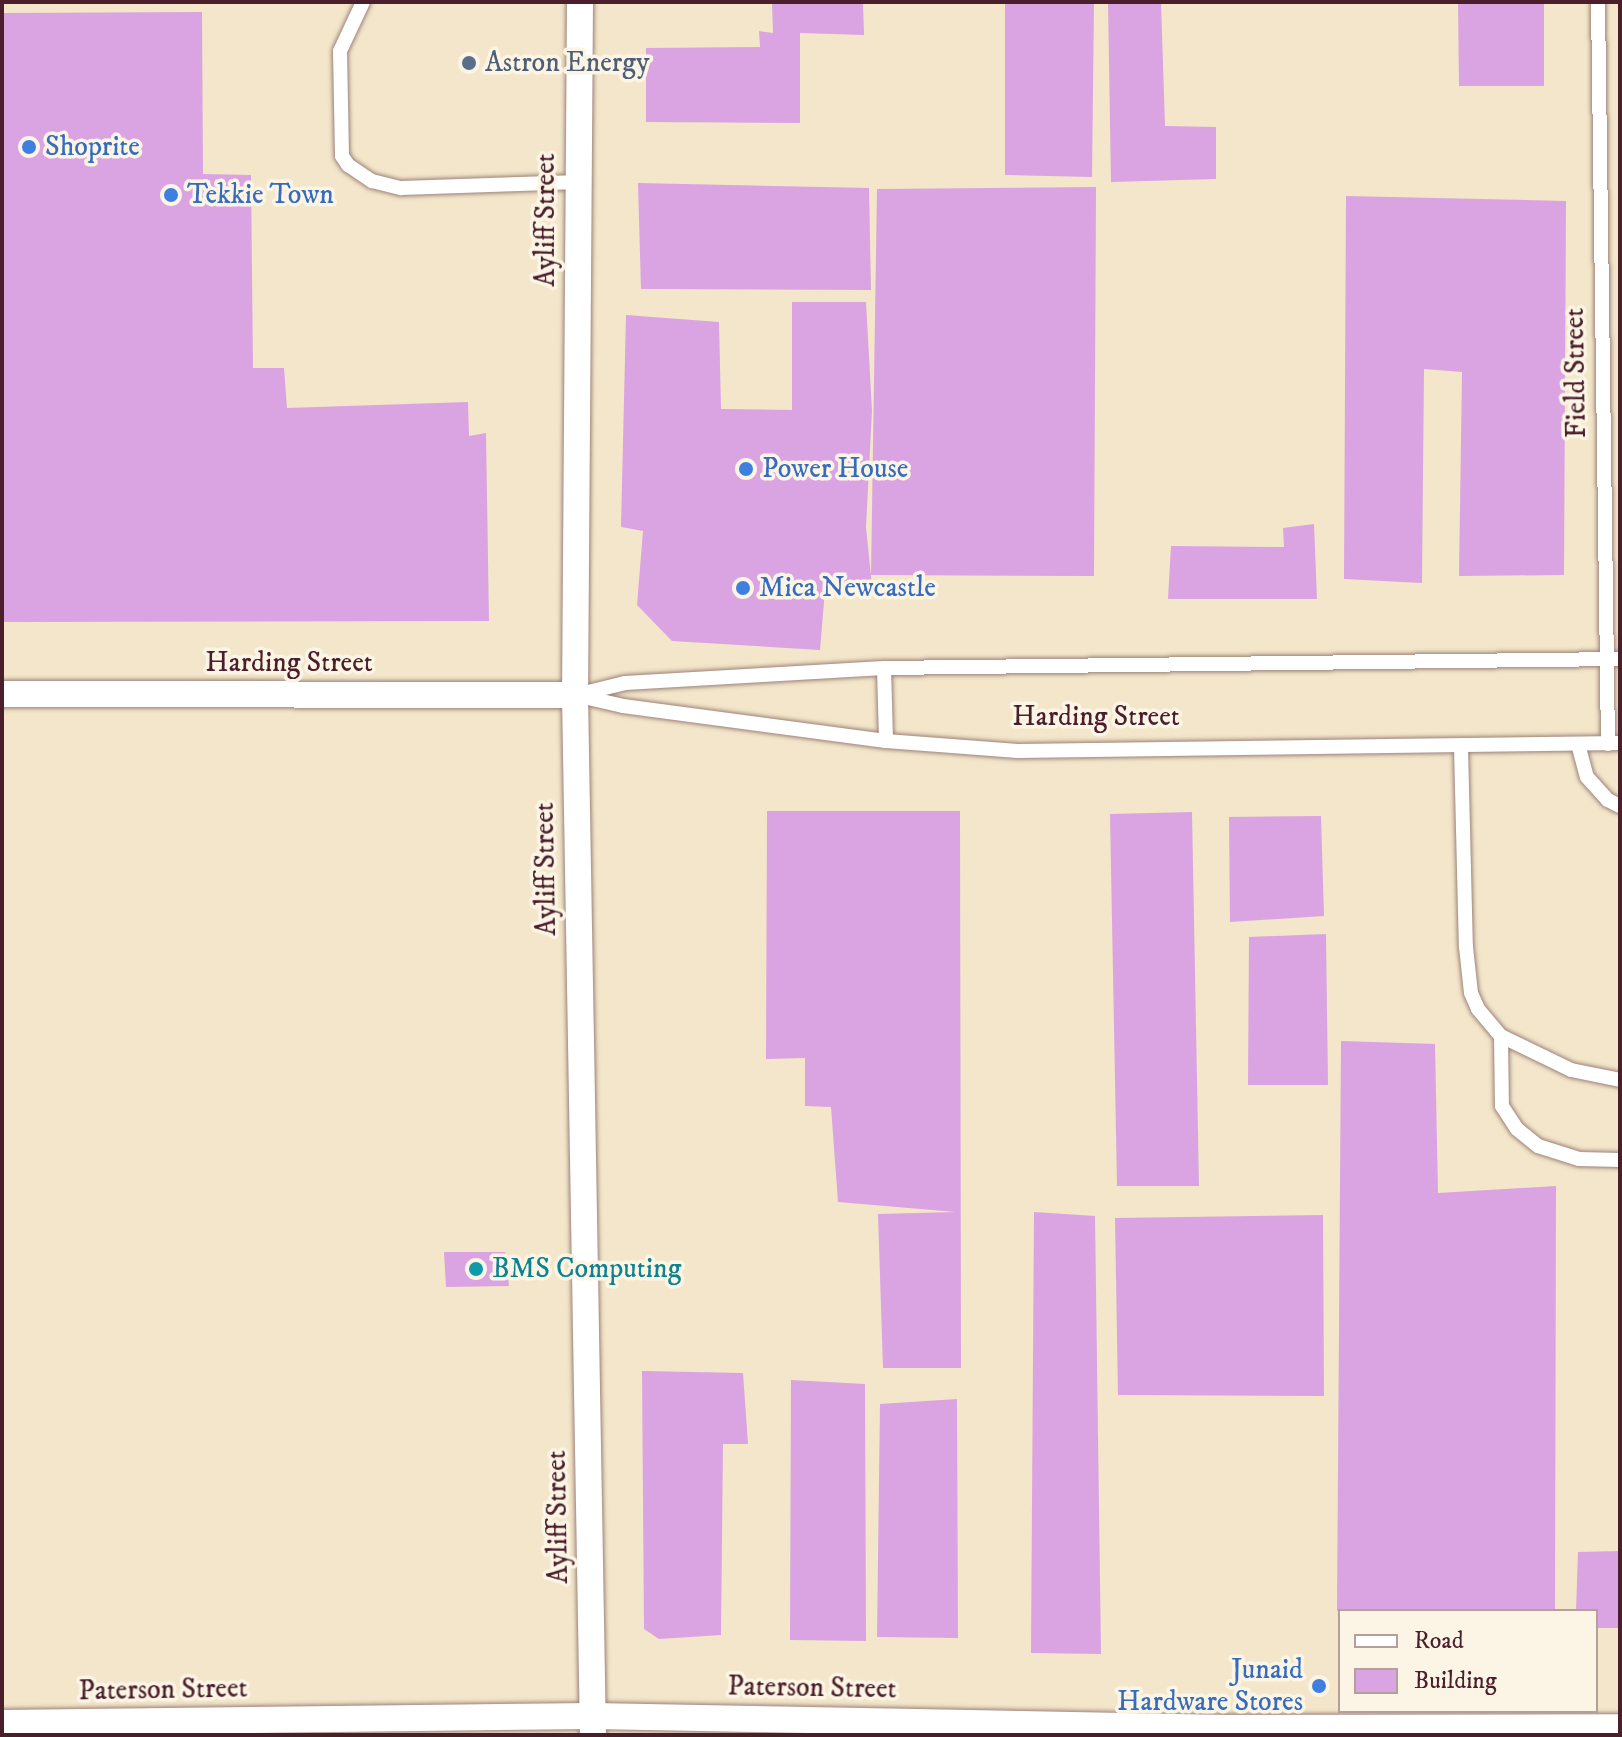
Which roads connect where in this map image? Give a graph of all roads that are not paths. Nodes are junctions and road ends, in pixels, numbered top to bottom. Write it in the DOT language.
graph roads {
  1 [pos="363,2"];
  2 [pos="580,2"];
  3 [pos="1598,2"];
  4 [pos="579,182"];
  5 [pos="1612,659"];
  6 [pos="884,668"];
  7 [pos="2,694"];
  8 [pos="575,695"];
  9 [pos="886,741"];
  10 [pos="1614,743"];
  11 [pos="1578,744"];
  12 [pos="1461,747"];
  13 [pos="1620,806"];
  14 [pos="1501,1036"];
  15 [pos="1620,1080"];
  16 [pos="1620,1160"];
  17 [pos="2,1723"];
  18 [pos="593,1726"];
  19 [pos="1620,1727"];
  20 [pos="1227,1732"];
  1 -- 4 [label="lane"];
  2 -- 4 [label="street, Ayliff Street"];
  3 -- 5 [label="lane, Field Street"];
  4 -- 8 [label="street, Ayliff Street"];
  5 -- 6 [label="lane, Harding Street"];
  5 -- 10 [label="lane, Field Street"];
  6 -- 8 [label="lane, Harding Street"];
  6 -- 9 [label="lane"];
  7 -- 8 [label="street, Harding Street"];
  8 -- 9 [label="lane, Harding Street"];
  8 -- 18 [label="street, Ayliff Street"];
  9 -- 12 [label="lane, Harding Street"];
  10 -- 11 [label="lane, Harding Street"];
  11 -- 12 [label="lane, Harding Street"];
  11 -- 13 [label="lane"];
  12 -- 14 [label="lane"];
  14 -- 15 [label="lane"];
  14 -- 16 [label="lane"];
  17 -- 18 [label="street, Paterson Street"];
  18 -- 20 [label="street, Paterson Street"];
  19 -- 20 [label="street, Paterson Street"];
}
